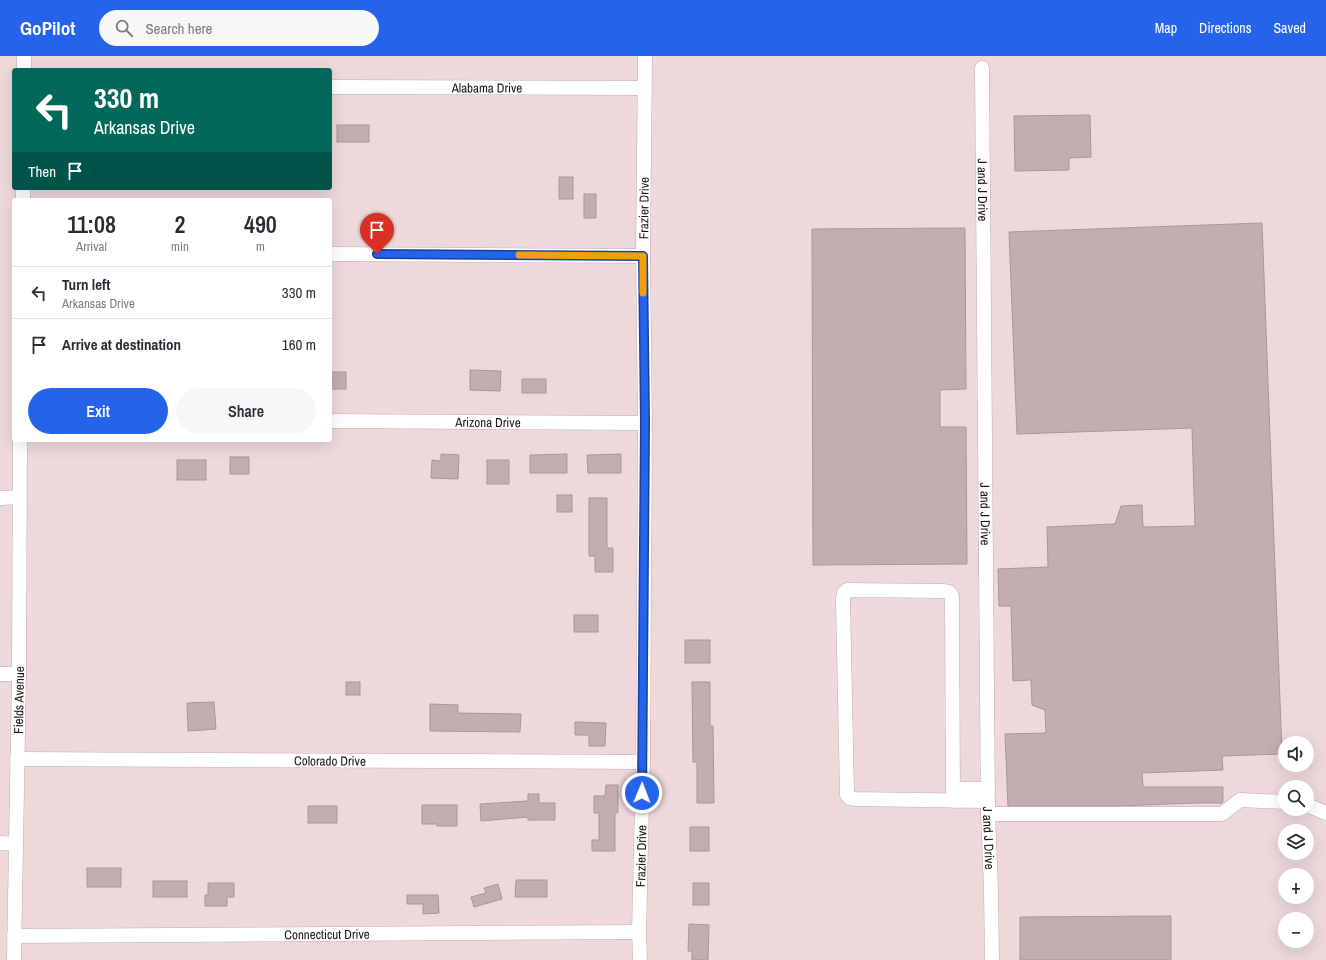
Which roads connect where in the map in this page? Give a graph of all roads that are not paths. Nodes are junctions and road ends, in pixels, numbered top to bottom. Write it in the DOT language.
graph roads {
  1 [pos="24,56"];
  2 [pos="645,56"];
  3 [pos="24,68"];
  4 [pos="982,68"];
  5 [pos="332,87"];
  6 [pos="645,88"];
  7 [pos="332,254"];
  8 [pos="643,256"];
  9 [pos="332,421"];
  10 [pos="645,423"];
  11 [pos="20,442"];
  12 [pos="20,497"];
  13 [pos="0,498"];
  14 [pos="0,674"];
  15 [pos="19,674"];
  16 [pos="17,759"];
  17 [pos="643,762"];
  18 [pos="953,795"];
  19 [pos="988,802"];
  20 [pos="1278,802"];
  21 [pos="1314,808"];
  22 [pos="1326,814"];
  23 [pos="0,844"];
  24 [pos="16,844"];
  25 [pos="639,932"];
  26 [pos="14,936"];
  27 [pos="14,960"];
  28 [pos="640,960"];
  29 [pos="992,960"];
  1 -- 3 [label="street"];
  2 -- 6 [label="street, Frazier Drive"];
  4 -- 19 [label="street, J and J Drive"];
  5 -- 6 [label="street, Alabama Drive"];
  6 -- 8 [label="street, Frazier Drive"];
  7 -- 8 [label="street"];
  8 -- 10 [label="street, Frazier Drive"];
  9 -- 10 [label="street, Arizona Drive"];
  10 -- 17 [label="street, Frazier Drive"];
  11 -- 12 [label="street, Fields Avenue"];
  12 -- 13 [label="street"];
  12 -- 15 [label="street, Fields Avenue"];
  14 -- 15 [label="street"];
  15 -- 16 [label="street, Fields Avenue"];
  16 -- 17 [label="street, Colorado Drive"];
  16 -- 24 [label="street, Fields Avenue"];
  17 -- 25 [label="street, Frazier Drive"];
  18 -- 18 [label="street"];
  18 -- 19 [label="street"];
  19 -- 20 [label="street"];
  19 -- 29 [label="street, J and J Drive"];
  21 -- 22 [label="street"];
  23 -- 24 [label="street"];
  24 -- 26 [label="street, Fields Avenue"];
  25 -- 26 [label="street, Connecticut Drive"];
  25 -- 28 [label="street, Frazier Drive"];
  26 -- 27 [label="street, Fields Avenue"];
}
